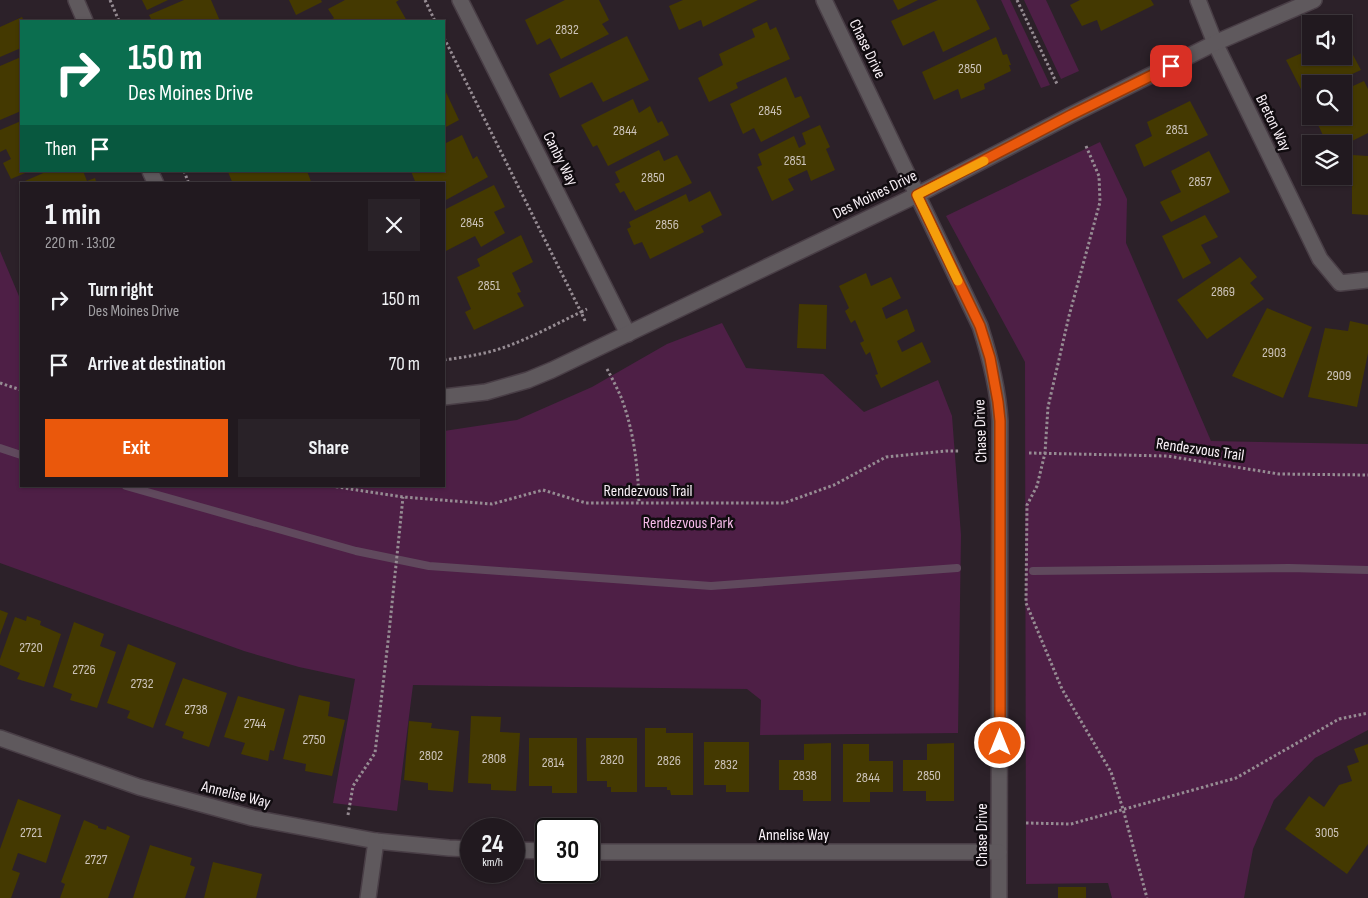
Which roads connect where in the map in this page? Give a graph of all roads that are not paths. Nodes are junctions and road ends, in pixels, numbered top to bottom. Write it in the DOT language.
graph roads {
  1 [pos="76,0"];
  2 [pos="460,0"];
  3 [pos="824,0"];
  4 [pos="1198,0"];
  5 [pos="1314,0"];
  6 [pos="86,20"];
  7 [pos="1215,43"];
  8 [pos="917,195"];
  9 [pos="1368,280"];
  10 [pos="628,334"];
  11 [pos="445,397"];
  12 [pos="0,738"];
  13 [pos="376,841"];
  14 [pos="460,848"];
  15 [pos="600,852"];
  16 [pos="999,852"];
  17 [pos="368,898"];
  18 [pos="999,898"];
  1 -- 6 [label="street"];
  2 -- 10 [label="street, Canby Way"];
  3 -- 8 [label="street, Chase Drive"];
  4 -- 7 [label="street, Breton Way"];
  5 -- 7 [label="street, Des Moines Drive"];
  7 -- 8 [label="street, Des Moines Drive"];
  7 -- 9 [label="street, Breton Way"];
  8 -- 10 [label="street, Des Moines Drive"];
  8 -- 16 [label="street, Chase Drive"];
  10 -- 11 [label="street, Des Moines Drive"];
  12 -- 13 [label="street, Annelise Way"];
  13 -- 14 [label="street, Annelise Way"];
  13 -- 17 [label="street"];
  15 -- 16 [label="street, Annelise Way"];
  16 -- 18 [label="street, Chase Drive"];
}
